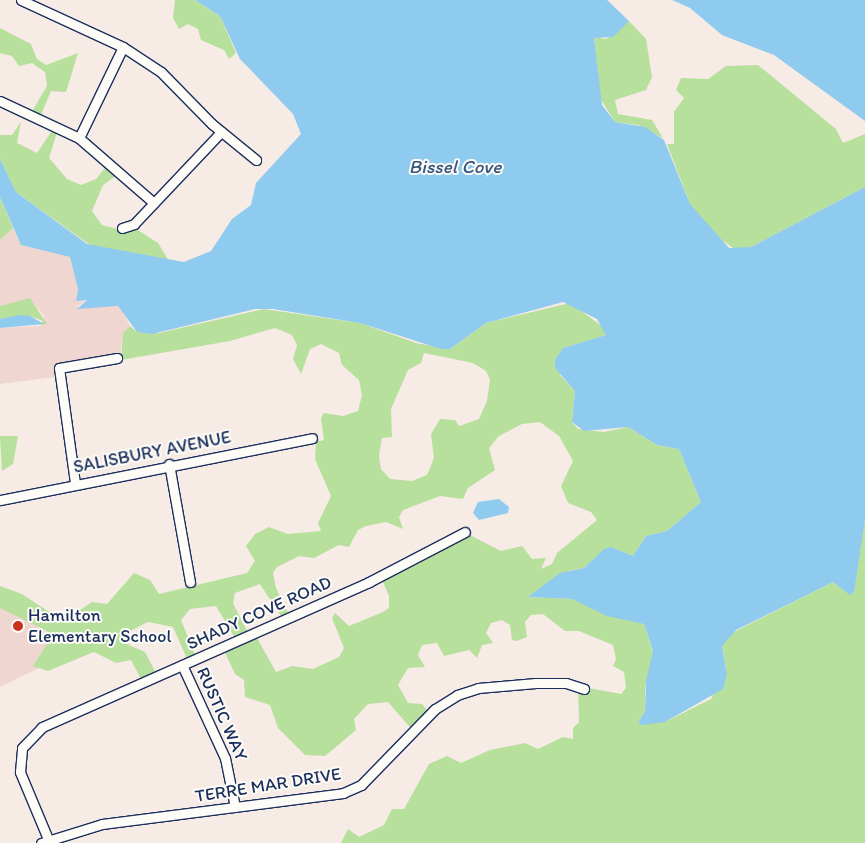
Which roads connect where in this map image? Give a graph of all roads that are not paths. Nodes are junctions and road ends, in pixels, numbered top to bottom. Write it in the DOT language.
graph roads {
  1 [pos="21,0"];
  2 [pos="123,47"];
  3 [pos="0,101"];
  4 [pos="221,132"];
  5 [pos="79,138"];
  6 [pos="256,160"];
  7 [pos="154,203"];
  8 [pos="122,228"];
  9 [pos="117,358"];
  10 [pos="312,438"];
  11 [pos="170,464"];
  12 [pos="75,484"];
  13 [pos="0,500"];
  14 [pos="465,532"];
  15 [pos="190,582"];
  16 [pos="182,665"];
  17 [pos="584,689"];
  18 [pos="235,807"];
  19 [pos="45,841"];
  1 -- 2 [label="street"];
  2 -- 4 [label="street"];
  2 -- 5 [label="street"];
  3 -- 5 [label="street"];
  4 -- 6 [label="street"];
  4 -- 7 [label="street"];
  5 -- 7 [label="street"];
  7 -- 8 [label="street"];
  9 -- 12 [label="street"];
  10 -- 11 [label="street, SALISBURY AVENUE"];
  11 -- 12 [label="street, SALISBURY AVENUE"];
  11 -- 15 [label="street"];
  12 -- 13 [label="street, SALISBURY AVENUE"];
  14 -- 16 [label="street, SHADY COVE ROAD"];
  16 -- 18 [label="street, RUSTIC WAY"];
  16 -- 19 [label="street, SHADY COVE ROAD"];
  17 -- 18 [label="street, TERRE MAR DRIVE"];
  18 -- 19 [label="street, TERRE MAR DRIVE"];
}
